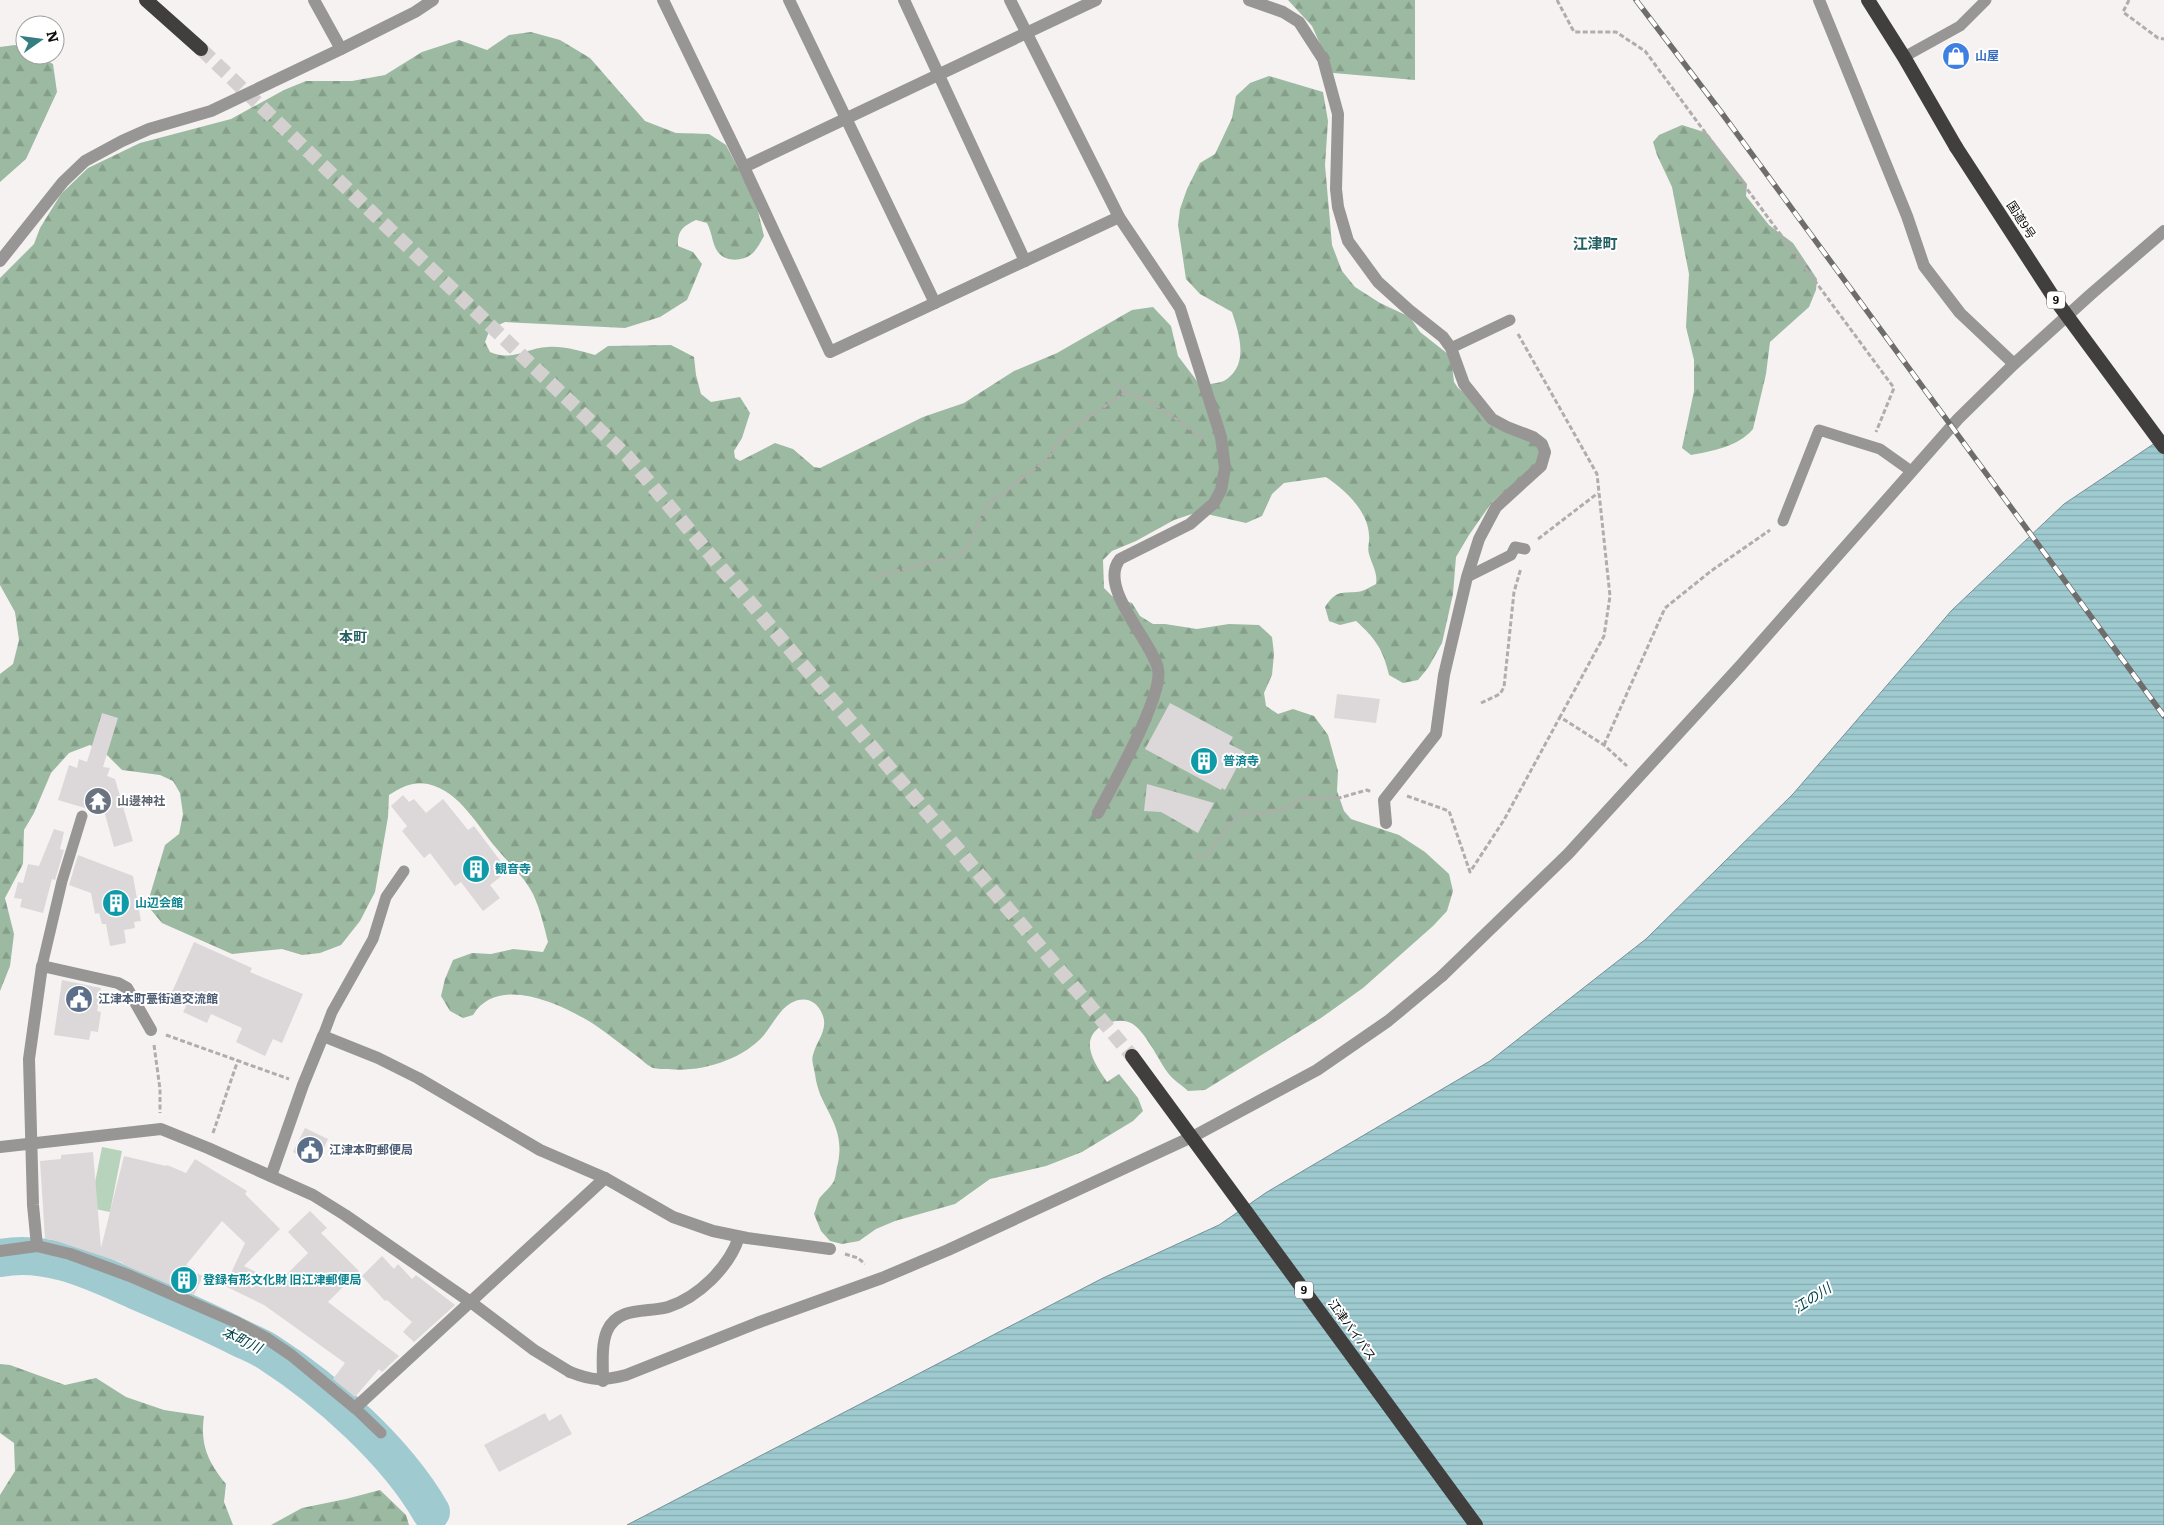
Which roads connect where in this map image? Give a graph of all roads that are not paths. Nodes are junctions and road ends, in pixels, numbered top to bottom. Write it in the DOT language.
graph roads {
  1 [pos="146,0"];
  2 [pos="314,0"];
  3 [pos="433,0"];
  4 [pos="663,0"];
  5 [pos="788,0"];
  6 [pos="904,0"];
  7 [pos="1010,0"];
  8 [pos="1096,0"];
  9 [pos="1249,0"];
  10 [pos="1819,0"];
  11 [pos="1868,0"];
  12 [pos="1986,0"];
  13 [pos="1027,33"];
  14 [pos="201,49"];
  15 [pos="342,49"];
  16 [pos="1904,57"];
  17 [pos="938,75"];
  18 [pos="845,119"];
  19 [pos="744,167"];
  20 [pos="1119,218"];
  21 [pos="2164,231"];
  22 [pos="0,261"];
  23 [pos="1025,261"];
  24 [pos="935,303"];
  25 [pos="1510,320"];
  26 [pos="1451,348"];
  27 [pos="2014,364"];
  28 [pos="2164,447"];
  29 [pos="1911,471"];
  30 [pos="1783,521"];
  31 [pos="1525,549"];
  32 [pos="1467,576"];
  33 [pos="1098,813"];
  34 [pos="82,816"];
  35 [pos="1386,824"];
  36 [pos="404,871"];
  37 [pos="42,966"];
  38 [pos="151,1030"];
  39 [pos="323,1036"];
  40 [pos="1132,1056"];
  41 [pos="1196,1136"];
  42 [pos="32,1143"];
  43 [pos="0,1146"];
  44 [pos="271,1176"];
  45 [pos="605,1178"];
  46 [pos="739,1237"];
  47 [pos="37,1246"];
  48 [pos="830,1249"];
  49 [pos="0,1251"];
  50 [pos="472,1303"];
  51 [pos="603,1381"];
  52 [pos="355,1408"];
  53 [pos="381,1433"];
  54 [pos="1434,1467"];
  55 [pos="1445,1482"];
  56 [pos="1455,1496"];
  57 [pos="1474,1521"];
  1 -- 14 [label="highway"];
  2 -- 15 [label="street"];
  3 -- 15 [label="street"];
  4 -- 19 [label="street"];
  5 -- 18 [label="street"];
  6 -- 17 [label="street"];
  7 -- 13 [label="street"];
  8 -- 13 [label="street"];
  9 -- 26 [label="street"];
  10 -- 27 [label="street"];
  11 -- 16 [label="highway, 国道9号 / 9"];
  12 -- 16 [label="lane"];
  13 -- 17 [label="street"];
  13 -- 20 [label="street"];
  15 -- 22 [label="street"];
  16 -- 28 [label="highway, 国道9号 / 9, bridge"];
  17 -- 18 [label="street"];
  17 -- 23 [label="street"];
  18 -- 19 [label="street"];
  18 -- 24 [label="street"];
  19 -- 24 [label="street"];
  20 -- 23 [label="street"];
  20 -- 33 [label="street"];
  21 -- 27 [label="street"];
  23 -- 24 [label="street"];
  25 -- 26 [label="lane"];
  26 -- 32 [label="street"];
  27 -- 29 [label="street"];
  29 -- 30 [label="lane"];
  29 -- 41 [label="street"];
  31 -- 32 [label="lane"];
  32 -- 35 [label="street"];
  34 -- 37 [label="lane"];
  36 -- 39 [label="lane"];
  37 -- 38 [label="street"];
  37 -- 42 [label="street"];
  39 -- 44 [label="street"];
  39 -- 45 [label="street"];
  40 -- 54 [label="highway, 江津バイパス / 9, bridge"];
  41 -- 51 [label="street"];
  41 -- 54 [label="street, bridge"];
  42 -- 43 [label="street"];
  42 -- 44 [label="street"];
  42 -- 47 [label="street"];
  44 -- 50 [label="street"];
  45 -- 46 [label="street"];
  45 -- 50 [label="street"];
  46 -- 48 [label="street"];
  46 -- 51 [label="street"];
  47 -- 49 [label="street"];
  47 -- 52 [label="street"];
  50 -- 51 [label="street"];
  50 -- 52 [label="street"];
  52 -- 53 [label="lane"];
  54 -- 55 [label="highway, 江津バイパス / 9, bridge"];
  55 -- 56 [label="street, bridge"];
  56 -- 57 [label="highway, bridge"];
}
